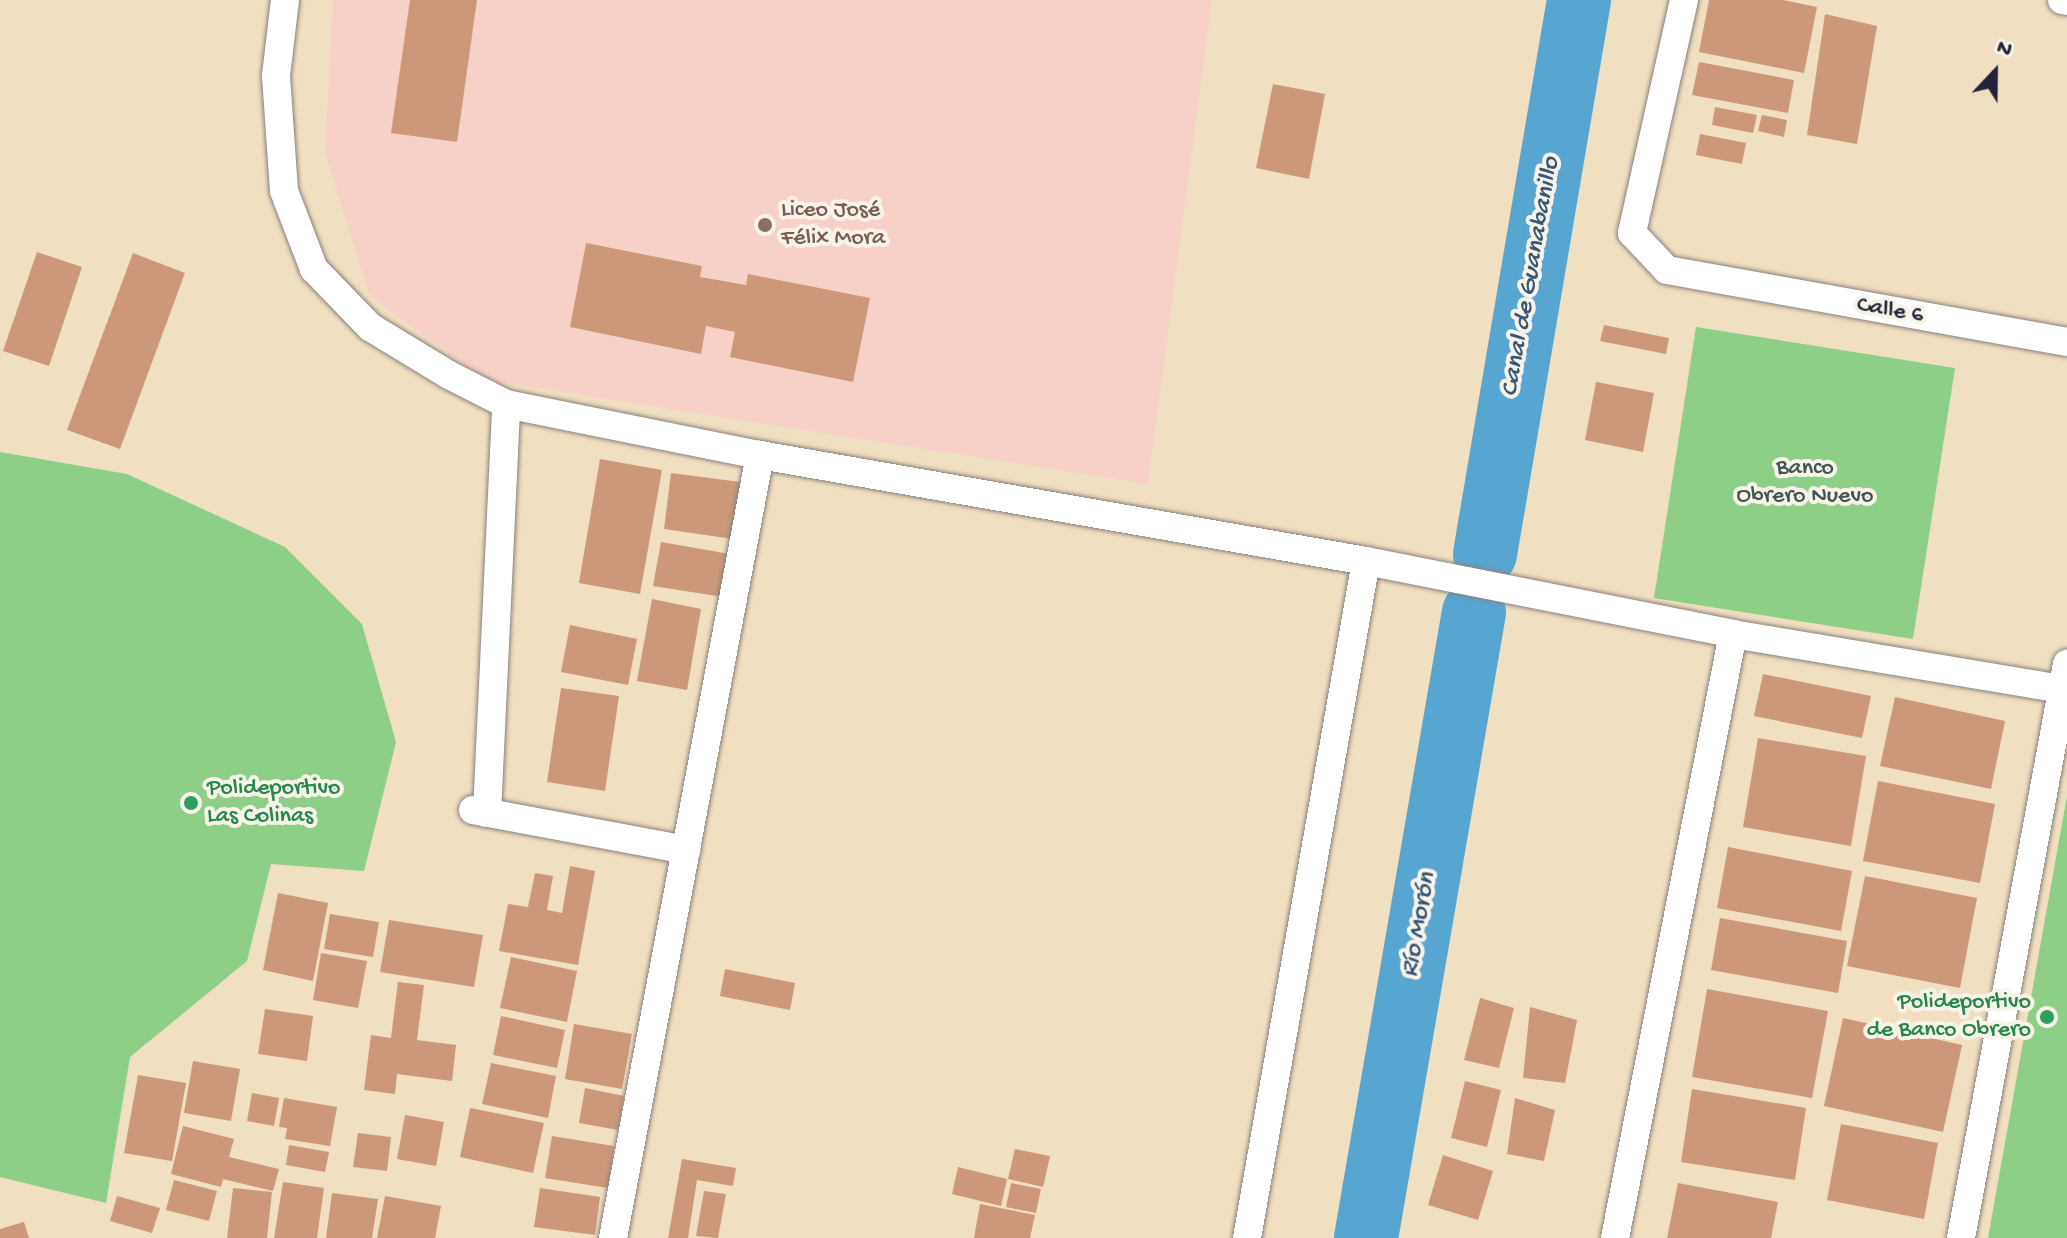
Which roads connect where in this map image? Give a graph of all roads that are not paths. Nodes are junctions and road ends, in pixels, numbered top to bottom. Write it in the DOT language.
graph roads {
  1 [pos="285,0"];
  2 [pos="1684,0"];
  3 [pos="2067,342"];
  4 [pos="506,404"];
  5 [pos="760,455"];
  6 [pos="1366,561"];
  7 [pos="1733,634"];
  8 [pos="2066,681"];
  9 [pos="686,850"];
  10 [pos="613,1238"];
  11 [pos="1247,1238"];
  12 [pos="1615,1238"];
  13 [pos="1961,1238"];
  1 -- 4 [label="street"];
  2 -- 3 [label="street, Calle 6"];
  4 -- 5 [label="street"];
  4 -- 9 [label="street"];
  5 -- 6 [label="street"];
  5 -- 9 [label="street"];
  6 -- 7 [label="street"];
  6 -- 11 [label="street"];
  7 -- 8 [label="street"];
  7 -- 12 [label="street"];
  8 -- 13 [label="street"];
  9 -- 10 [label="street"];
}
